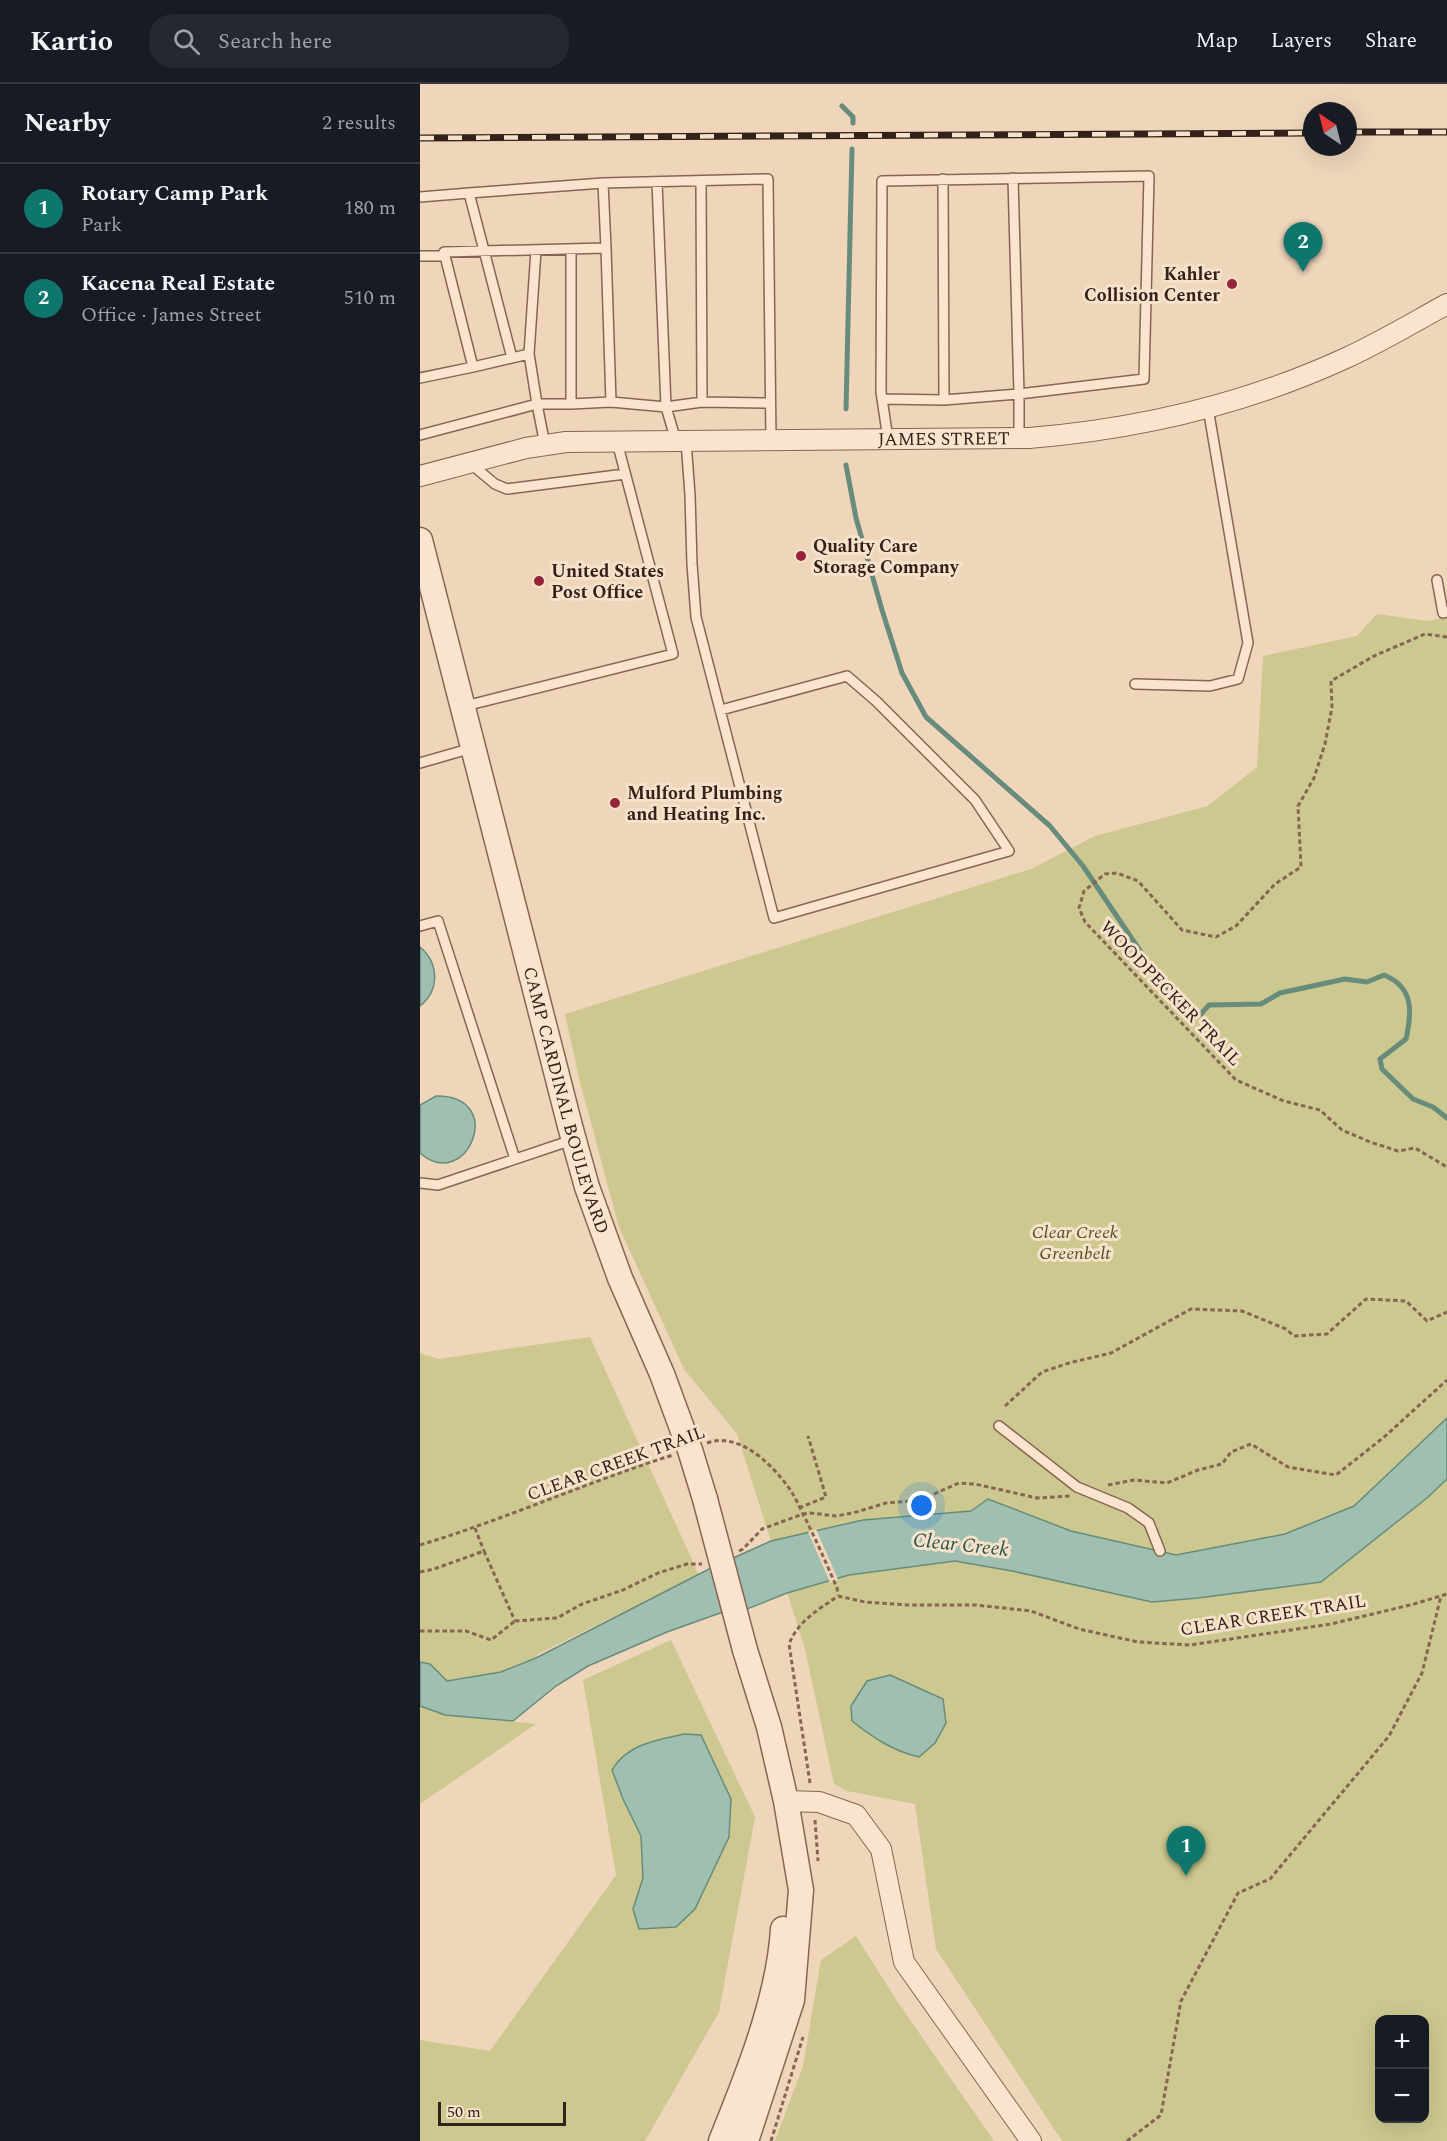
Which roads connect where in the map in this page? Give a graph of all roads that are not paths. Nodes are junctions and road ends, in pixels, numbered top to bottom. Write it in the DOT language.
graph roads {
  1 [pos="1013,178"];
  2 [pos="943,180"];
  3 [pos="701,181"];
  4 [pos="657,182"];
  5 [pos="603,183"];
  6 [pos="469,193"];
  7 [pos="420,197"];
  8 [pos="606,248"];
  9 [pos="571,249"];
  10 [pos="536,250"];
  11 [pos="483,251"];
  12 [pos="420,256"];
  13 [pos="445,256"];
  14 [pos="1447,304"];
  15 [pos="529,354"];
  16 [pos="513,358"];
  17 [pos="473,368"];
  18 [pos="420,378"];
  19 [pos="1019,394"];
  20 [pos="882,399"];
  21 [pos="944,400"];
  22 [pos="611,402"];
  23 [pos="702,402"];
  24 [pos="770,403"];
  25 [pos="537,404"];
  26 [pos="572,404"];
  27 [pos="666,407"];
  28 [pos="1208,408"];
  29 [pos="420,435"];
  30 [pos="1020,438"];
  31 [pos="888,439"];
  32 [pos="771,440"];
  33 [pos="681,441"];
  34 [pos="617,442"];
  35 [pos="545,445"];
  36 [pos="469,463"];
  37 [pos="625,474"];
  38 [pos="420,476"];
  39 [pos="420,540"];
  40 [pos="1437,580"];
  41 [pos="429,606"];
  42 [pos="1447,612"];
  43 [pos="1135,684"];
  44 [pos="462,706"];
  45 [pos="720,710"];
  46 [pos="473,748"];
  47 [pos="420,764"];
  48 [pos="420,926"];
  49 [pos="574,1140"];
  50 [pos="515,1159"];
  51 [pos="420,1183"];
  52 [pos="999,1426"];
  53 [pos="1160,1551"];
  54 [pos="786,1801"];
  55 [pos="721,2141"];
  56 [pos="746,2141"];
  57 [pos="1031,2141"];
  1 -- 2 [label="lane"];
  1 -- 19 [label="lane"];
  1 -- 19 [label="lane"];
  2 -- 20 [label="lane"];
  2 -- 21 [label="lane"];
  3 -- 4 [label="lane"];
  3 -- 23 [label="lane"];
  3 -- 24 [label="lane"];
  4 -- 5 [label="lane"];
  4 -- 27 [label="lane"];
  5 -- 6 [label="lane"];
  5 -- 8 [label="lane"];
  6 -- 7 [label="lane"];
  6 -- 11 [label="lane"];
  8 -- 9 [label="lane"];
  8 -- 22 [label="lane"];
  9 -- 10 [label="lane"];
  9 -- 26 [label="lane"];
  10 -- 11 [label="lane"];
  10 -- 15 [label="lane"];
  11 -- 13 [label="lane"];
  11 -- 16 [label="lane"];
  12 -- 13 [label="lane"];
  13 -- 17 [label="lane"];
  14 -- 28 [label="street, JAMES STREET"];
  15 -- 16 [label="lane"];
  15 -- 25 [label="lane"];
  16 -- 17 [label="lane"];
  17 -- 18 [label="lane"];
  19 -- 21 [label="lane"];
  19 -- 30 [label="lane"];
  20 -- 21 [label="lane"];
  20 -- 31 [label="lane"];
  22 -- 26 [label="lane"];
  22 -- 27 [label="lane"];
  23 -- 24 [label="lane"];
  23 -- 27 [label="lane"];
  24 -- 32 [label="lane"];
  25 -- 26 [label="lane"];
  25 -- 29 [label="lane"];
  25 -- 35 [label="lane"];
  27 -- 33 [label="lane"];
  28 -- 30 [label="street, JAMES STREET"];
  28 -- 43 [label="lane"];
  30 -- 31 [label="street, JAMES STREET"];
  31 -- 32 [label="street, JAMES STREET"];
  32 -- 33 [label="street, JAMES STREET"];
  33 -- 34 [label="street, JAMES STREET"];
  33 -- 45 [label="lane"];
  34 -- 35 [label="street, JAMES STREET"];
  34 -- 37 [label="lane"];
  35 -- 36 [label="street, JAMES STREET"];
  36 -- 37 [label="lane"];
  36 -- 38 [label="street, JAMES STREET"];
  37 -- 44 [label="lane"];
  39 -- 41 [label="street, CAMP CARDINAL BOULEVARD"];
  40 -- 42 [label="lane"];
  41 -- 44 [label="street, CAMP CARDINAL BOULEVARD"];
  44 -- 46 [label="street, CAMP CARDINAL BOULEVARD"];
  45 -- 45 [label="lane"];
  46 -- 47 [label="lane"];
  46 -- 49 [label="street, CAMP CARDINAL BOULEVARD"];
  48 -- 50 [label="lane"];
  49 -- 50 [label="lane"];
  49 -- 54 [label="street, CAMP CARDINAL BOULEVARD, bridge"];
  50 -- 51 [label="lane"];
  52 -- 53 [label="lane"];
  54 -- 55 [label="street"];
  54 -- 56 [label="street"];
  54 -- 57 [label="street"];
}
